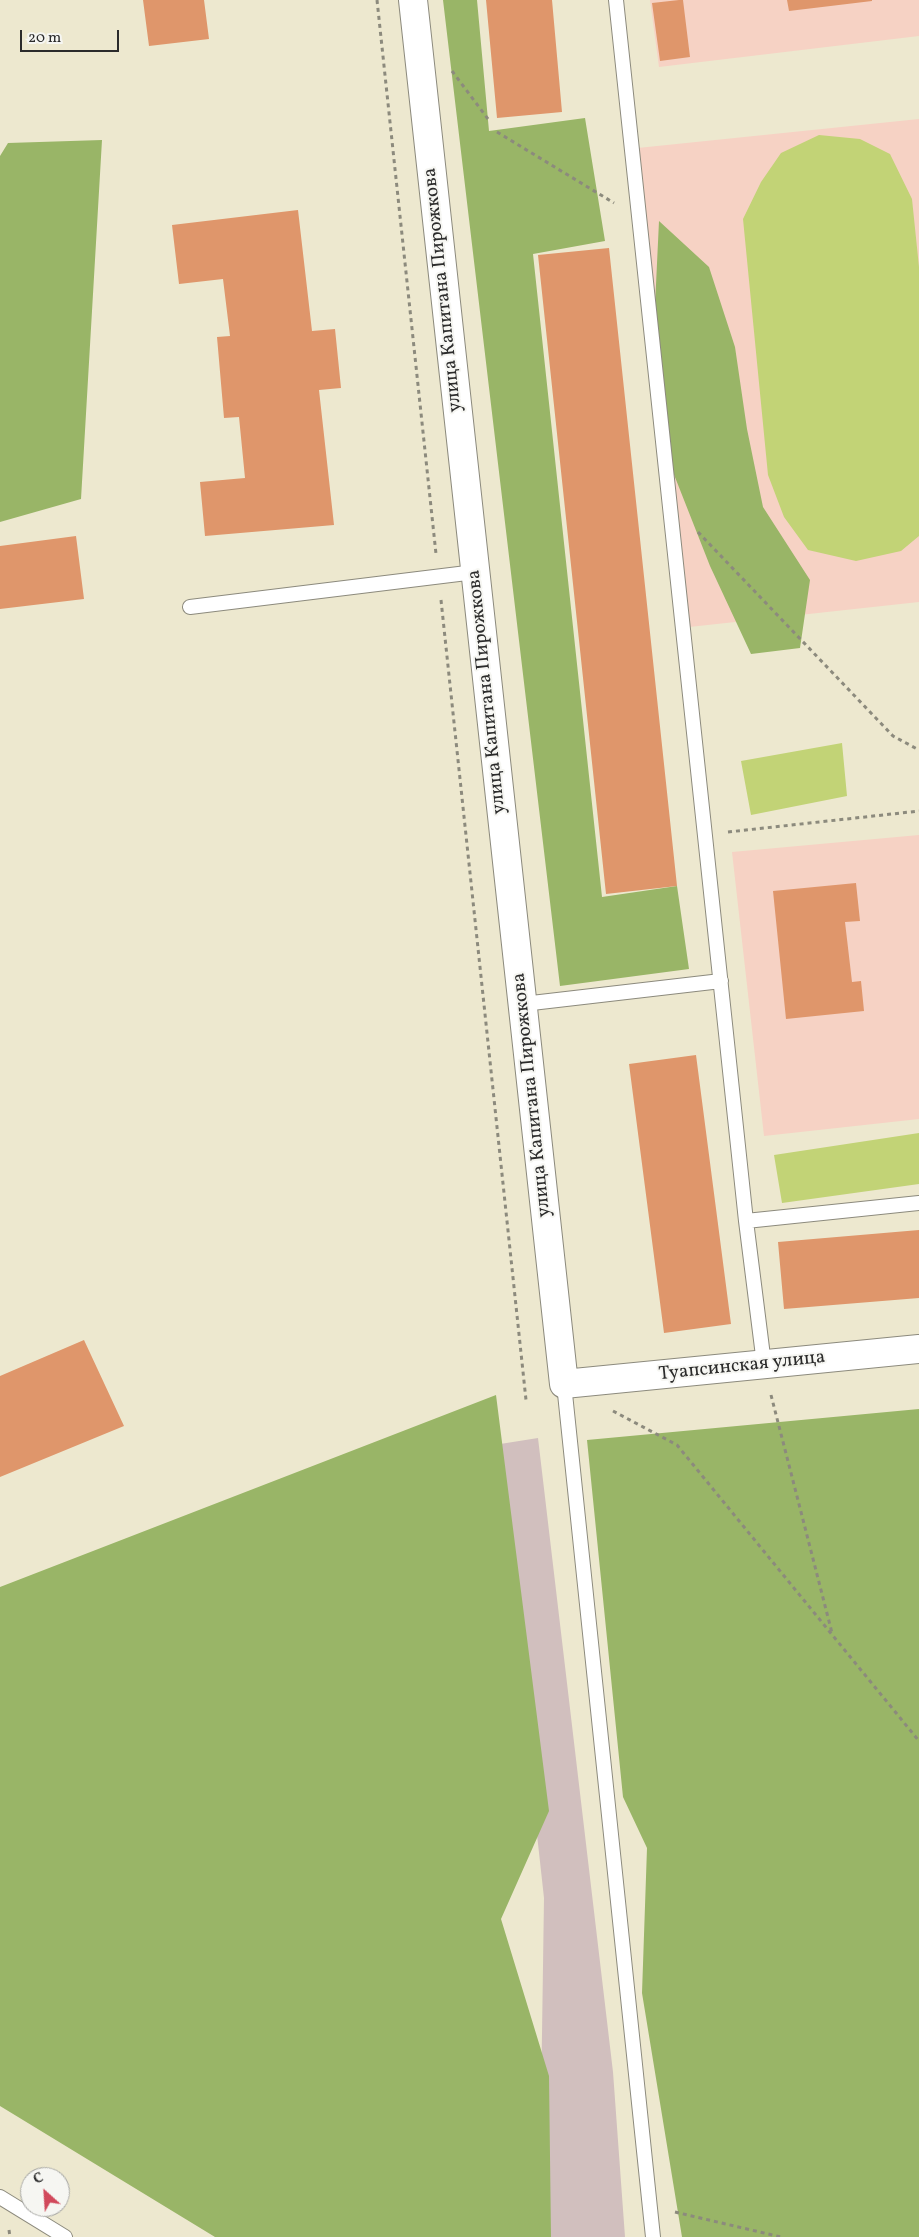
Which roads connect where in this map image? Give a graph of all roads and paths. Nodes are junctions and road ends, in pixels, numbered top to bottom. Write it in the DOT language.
graph roads {
  1 [pos="377,0"];
  2 [pos="413,0"];
  3 [pos="616,0"];
  4 [pos="497,132"];
  5 [pos="640,220"];
  6 [pos="670,502"];
  7 [pos="475,572"];
  8 [pos="438,576"];
  9 [pos="190,607"];
  10 [pos="919,750"];
  11 [pos="919,811"];
  12 [pos="705,835"];
  13 [pos="720,980"];
  14 [pos="523,1004"];
  15 [pos="919,1204"];
  16 [pos="746,1221"];
  17 [pos="919,1349"];
  18 [pos="764,1364"];
  19 [pos="564,1384"];
  20 [pos="526,1400"];
  21 [pos="608,1408"];
  22 [pos="833,1636"];
  23 [pos="919,1742"];
  24 [pos="0,2197"];
  25 [pos="650,2206"];
  26 [pos="65,2237"];
  27 [pos="654,2237"];
  28 [pos="781,2237"];
  1 -- 8 [label="path"];
  2 -- 7 [label="street, улица Капитана Пирожкова"];
  3 -- 5 [label="lane"];
  4 -- 5 [label="path"];
  5 -- 6 [label="lane"];
  6 -- 10 [label="path"];
  6 -- 12 [label="lane"];
  7 -- 8 [label="lane"];
  7 -- 14 [label="street, улица Капитана Пирожкова"];
  8 -- 9 [label="lane"];
  8 -- 20 [label="path"];
  11 -- 12 [label="path"];
  12 -- 13 [label="lane"];
  13 -- 14 [label="lane"];
  13 -- 16 [label="lane"];
  14 -- 19 [label="street, улица Капитана Пирожкова"];
  15 -- 16 [label="lane"];
  16 -- 18 [label="lane"];
  17 -- 18 [label="street, Туапсинская улица"];
  18 -- 19 [label="street, Туапсинская улица"];
  18 -- 22 [label="path"];
  19 -- 25 [label="lane"];
  21 -- 22 [label="path"];
  22 -- 23 [label="path"];
  24 -- 26 [label="lane"];
  25 -- 27 [label="lane"];
  25 -- 28 [label="path"];
}
